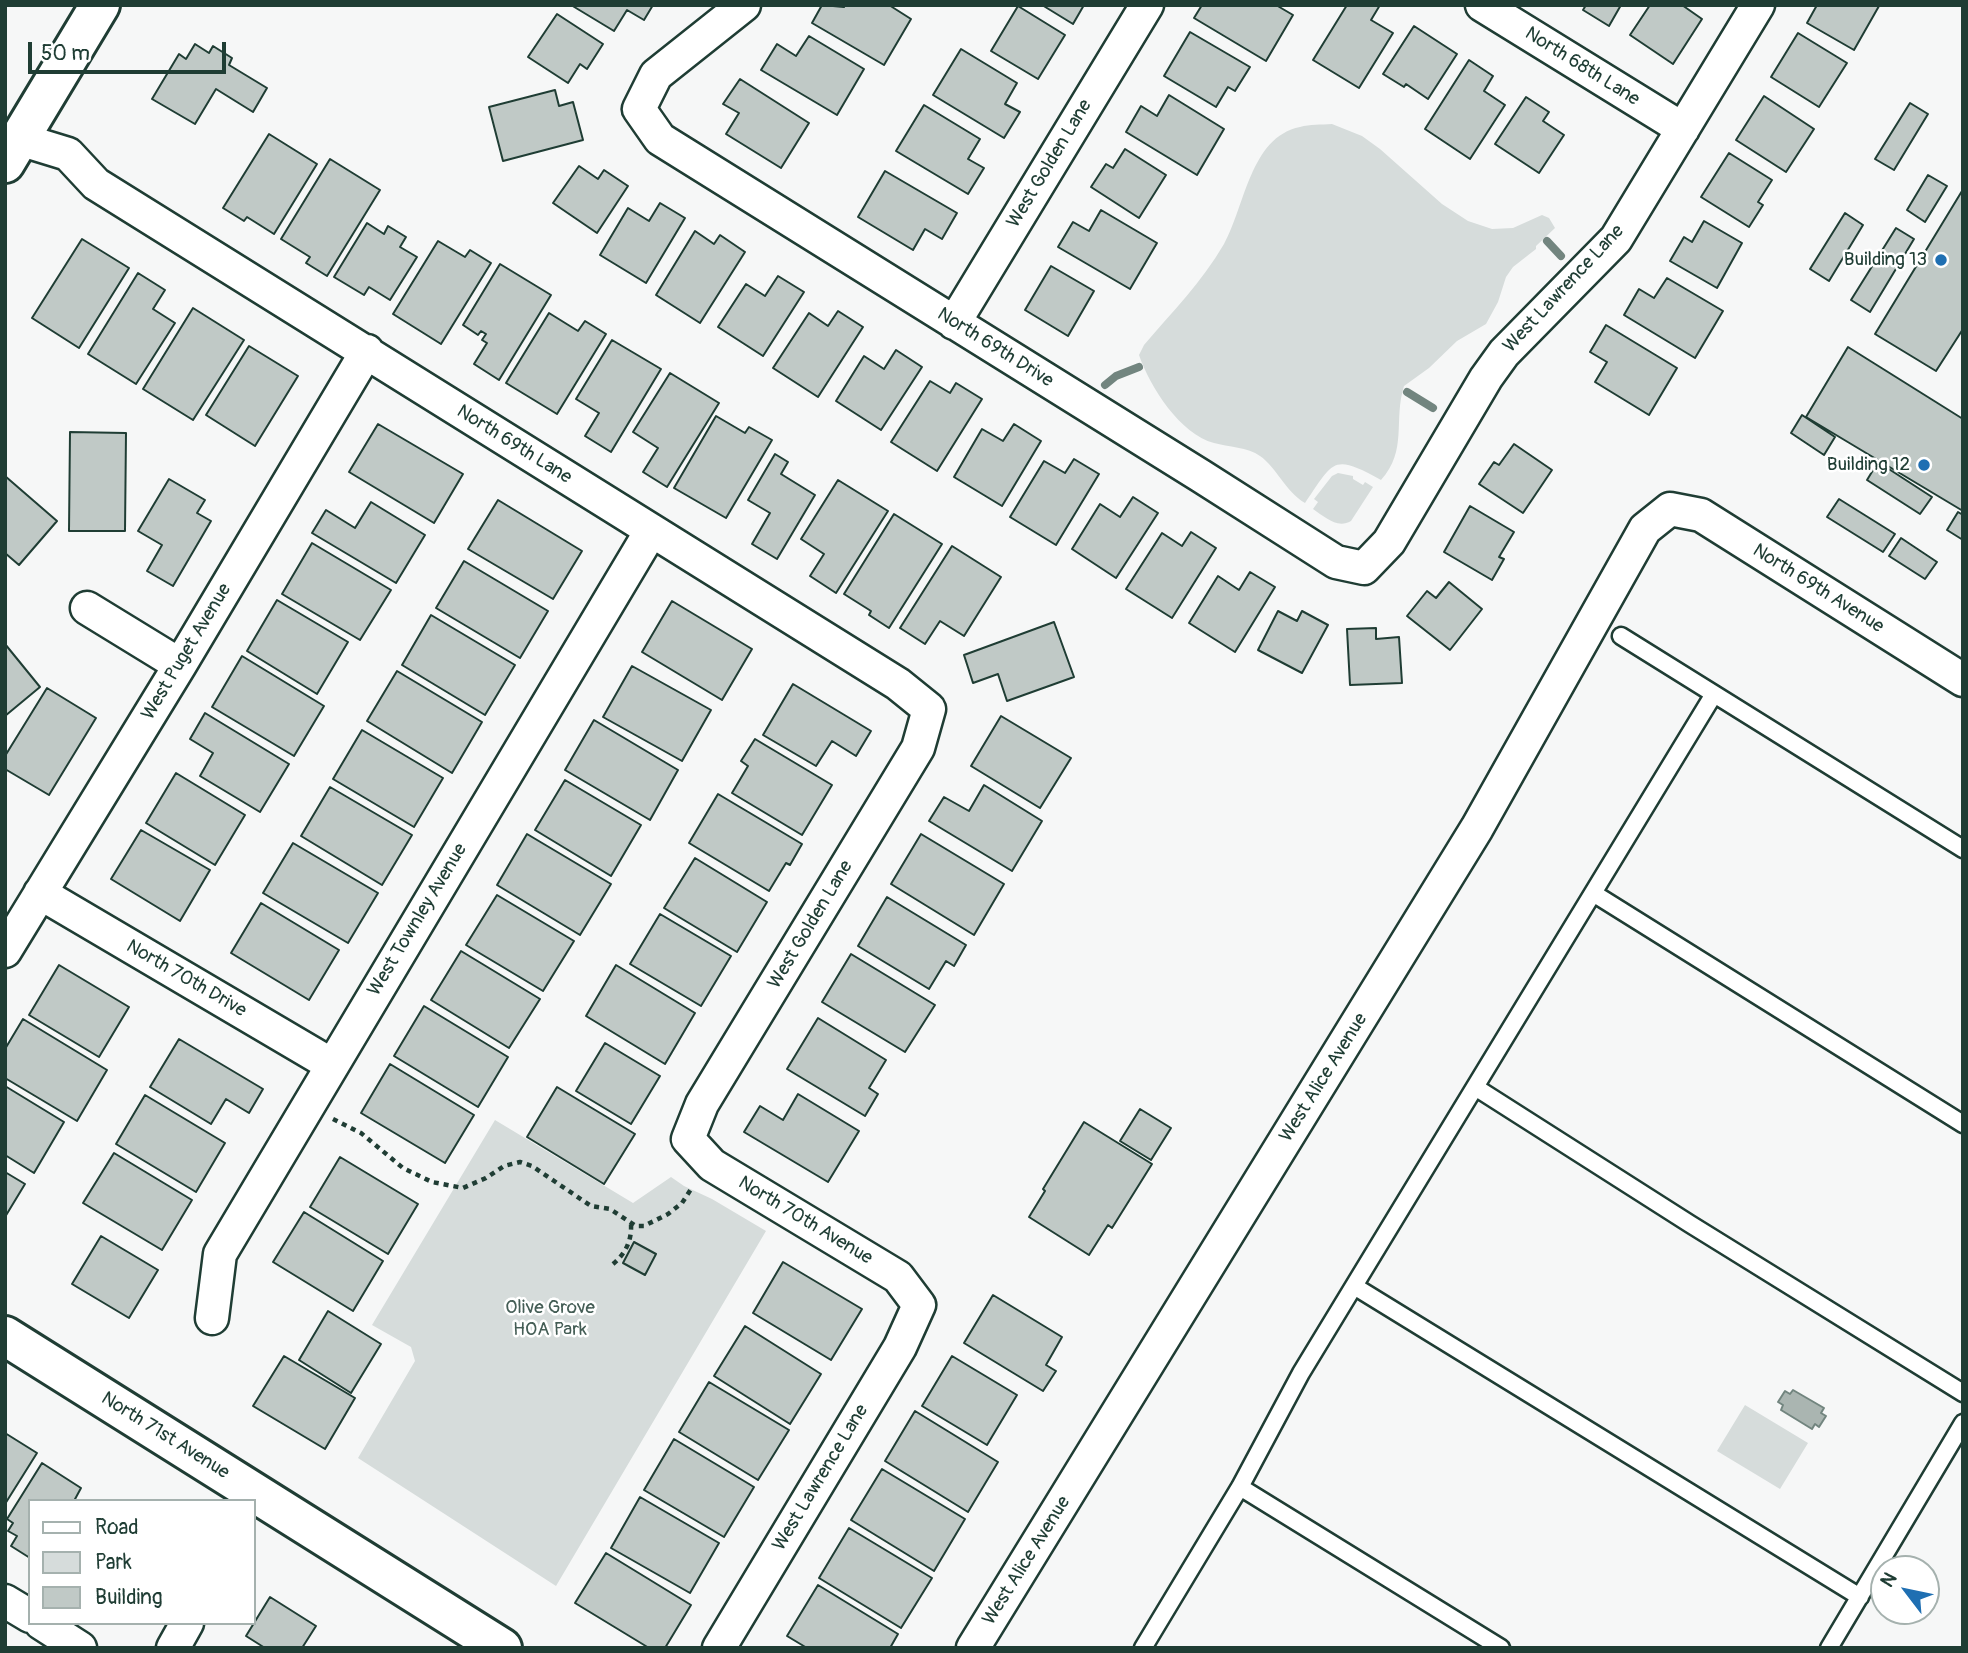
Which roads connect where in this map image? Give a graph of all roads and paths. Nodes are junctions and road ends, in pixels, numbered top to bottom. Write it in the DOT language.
graph roads {
  1 [pos="100,5"];
  2 [pos="744,5"];
  3 [pos="1147,5"];
  4 [pos="1482,5"];
  5 [pos="1758,5"];
  6 [pos="1683,129"];
  7 [pos="12,151"];
  8 [pos="954,323"];
  9 [pos="367,351"];
  10 [pos="1670,509"];
  11 [pos="651,531"];
  12 [pos="1364,568"];
  13 [pos="87,608"];
  14 [pos="1621,636"];
  15 [pos="180,665"];
  16 [pos="1963,680"];
  17 [pos="1714,694"];
  18 [pos="929,709"];
  19 [pos="1963,849"];
  20 [pos="40,893"];
  21 [pos="1593,893"];
  22 [pos="5,951"];
  23 [pos="332,1065"];
  24 [pos="1475,1087"];
  25 [pos="307,1107"];
  26 [pos="1963,1124"];
  27 [pos="688,1139"];
  28 [pos="712,1165"];
  29 [pos="631,1224"];
  30 [pos="613,1264"];
  31 [pos="1354,1286"];
  32 [pos="919,1305"];
  33 [pos="212,1318"];
  34 [pos="5,1336"];
  35 [pos="1963,1393"];
  36 [pos="1963,1423"];
  37 [pos="1240,1487"];
  38 [pos="248,1499"];
  39 [pos="258,1506"];
  40 [pos="1860,1597"];
  41 [pos="5,1601"];
  42 [pos="28,1615"];
  43 [pos="44,1625"];
  44 [pos="186,1625"];
  45 [pos="80,1648"];
  46 [pos="173,1648"];
  47 [pos="502,1648"];
  48 [pos="719,1648"];
  49 [pos="974,1648"];
  50 [pos="1143,1648"];
  51 [pos="1501,1648"];
  52 [pos="1829,1648"];
  1 -- 7 [label="street"];
  2 -- 8 [label="street, North 69th Drive"];
  3 -- 8 [label="street, West Golden Lane"];
  4 -- 6 [label="street, North 68th Lane"];
  5 -- 6 [label="street, West Lawrence Lane"];
  6 -- 12 [label="street, West Lawrence Lane"];
  7 -- 9 [label="street, North 69th Lane"];
  8 -- 12 [label="street, North 69th Drive"];
  9 -- 11 [label="street, North 69th Lane"];
  9 -- 15 [label="street, West Puget Avenue"];
  10 -- 16 [label="street, North 69th Avenue"];
  10 -- 49 [label="street, West Alice Avenue"];
  11 -- 18 [label="street, North 69th Lane"];
  11 -- 23 [label="street, West Townley Avenue"];
  13 -- 15 [label="street"];
  14 -- 17 [label="lane"];
  15 -- 20 [label="street, West Puget Avenue"];
  17 -- 19 [label="lane"];
  17 -- 21 [label="lane"];
  18 -- 27 [label="street, West Golden Lane"];
  20 -- 22 [label="street, West Puget Avenue"];
  20 -- 23 [label="street, North 70th Drive"];
  21 -- 24 [label="lane"];
  21 -- 26 [label="lane"];
  23 -- 25 [label="street, West Townley Avenue"];
  24 -- 31 [label="lane"];
  24 -- 35 [label="lane"];
  25 -- 29 [label="path"];
  25 -- 33 [label="street, West Townley Avenue"];
  27 -- 28 [label="street, North 70th Avenue"];
  28 -- 29 [label="path"];
  28 -- 32 [label="street, North 70th Avenue"];
  29 -- 30 [label="path"];
  31 -- 37 [label="lane"];
  31 -- 40 [label="lane"];
  32 -- 48 [label="street, West Lawrence Lane"];
  34 -- 38 [label="street, North 71st Avenue"];
  36 -- 40 [label="lane"];
  37 -- 50 [label="lane"];
  37 -- 51 [label="lane"];
  39 -- 47 [label="street, North 71st Avenue"];
  40 -- 52 [label="lane"];
  41 -- 42 [label="street"];
  43 -- 45 [label="street"];
  44 -- 46 [label="street"];
}
